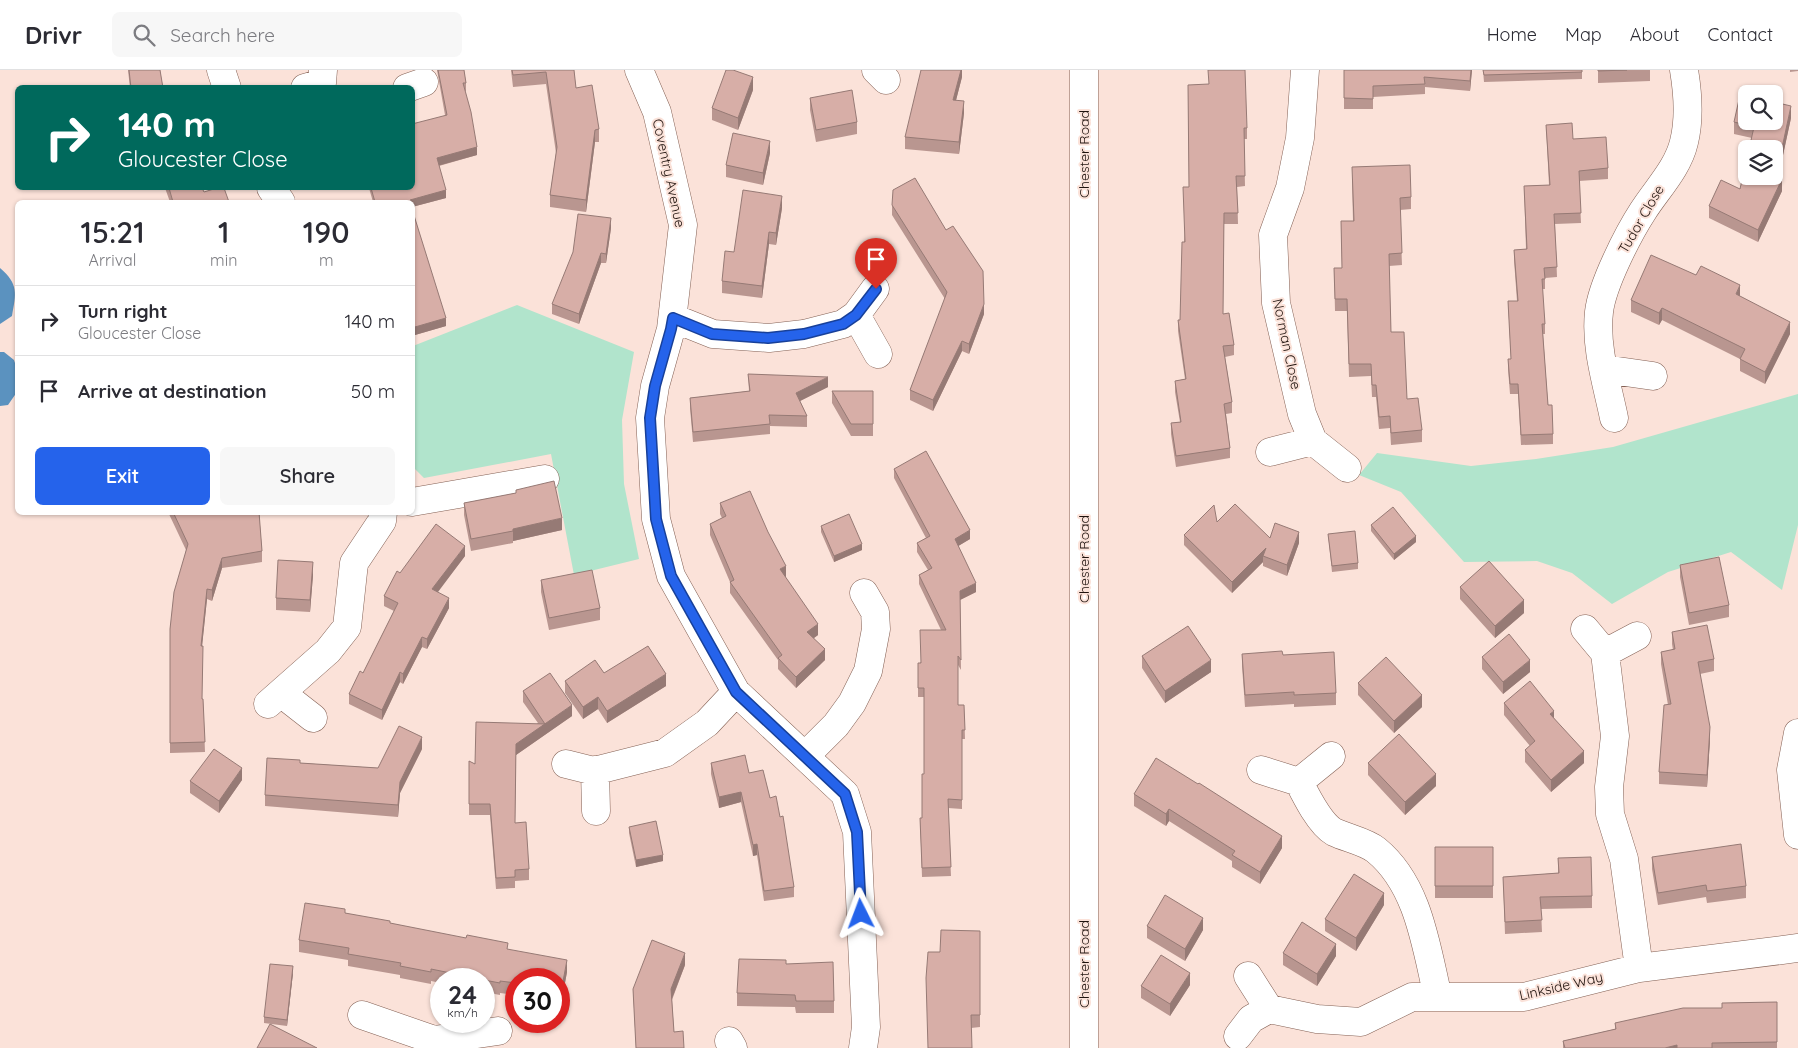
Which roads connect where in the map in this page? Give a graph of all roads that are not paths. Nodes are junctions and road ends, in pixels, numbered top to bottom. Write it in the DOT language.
graph roads {
  1 [pos="221,70"];
  2 [pos="639,70"];
  3 [pos="1084,70"];
  4 [pos="1305,70"];
  5 [pos="1684,70"];
  6 [pos="227,85"];
  7 [pos="876,289"];
  8 [pos="856,315"];
  9 [pos="673,318"];
  10 [pos="878,354"];
  11 [pos="1604,369"];
  12 [pos="1653,376"];
  13 [pos="1614,418"];
  14 [pos="1313,441"];
  15 [pos="1270,452"];
  16 [pos="1347,468"];
  17 [pos="545,479"];
  18 [pos="415,501"];
  19 [pos="383,515"];
  20 [pos="878,605"];
  21 [pos="1585,629"];
  22 [pos="1637,636"];
  23 [pos="1605,653"];
  24 [pos="736,692"];
  25 [pos="313,718"];
  26 [pos="1798,733"];
  27 [pos="805,756"];
  28 [pos="1331,756"];
  29 [pos="566,764"];
  30 [pos="595,770"];
  31 [pos="1261,770"];
  32 [pos="1795,771"];
  33 [pos="1299,782"];
  34 [pos="596,811"];
  35 [pos="1798,835"];
  36 [pos="1798,948"];
  37 [pos="1639,968"];
  38 [pos="1248,976"];
  39 [pos="1438,997"];
  40 [pos="1269,1008"];
  41 [pos="362,1015"];
  42 [pos="498,1030"];
  43 [pos="1238,1036"];
  44 [pos="434,1044"];
  45 [pos="863,1048"];
  46 [pos="1084,1048"];
  1 -- 6 [label="street"];
  2 -- 9 [label="street, Coventry Avenue"];
  3 -- 46 [label="street, Chester Road"];
  4 -- 14 [label="street, Norman Close"];
  5 -- 11 [label="street, Tudor Close"];
  7 -- 8 [label="street"];
  8 -- 9 [label="street"];
  8 -- 10 [label="street"];
  9 -- 24 [label="street, Coventry Avenue"];
  11 -- 12 [label="street"];
  11 -- 13 [label="street, Tudor Close"];
  14 -- 15 [label="street"];
  14 -- 16 [label="street, Norman Close"];
  17 -- 18 [label="street"];
  19 -- 25 [label="street"];
  20 -- 27 [label="street"];
  21 -- 23 [label="street"];
  22 -- 23 [label="street"];
  23 -- 37 [label="street"];
  24 -- 27 [label="street, Coventry Avenue"];
  24 -- 30 [label="street"];
  26 -- 32 [label="street"];
  27 -- 45 [label="street, Coventry Avenue"];
  28 -- 33 [label="street"];
  29 -- 30 [label="street"];
  30 -- 34 [label="street"];
  31 -- 33 [label="street"];
  32 -- 35 [label="street"];
  33 -- 39 [label="street"];
  36 -- 37 [label="street, Linkside Way"];
  37 -- 39 [label="street, Linkside Way"];
  38 -- 40 [label="street"];
  39 -- 40 [label="street, Linkside Way"];
  40 -- 43 [label="street"];
  41 -- 44 [label="street"];
  42 -- 44 [label="street"];
}
